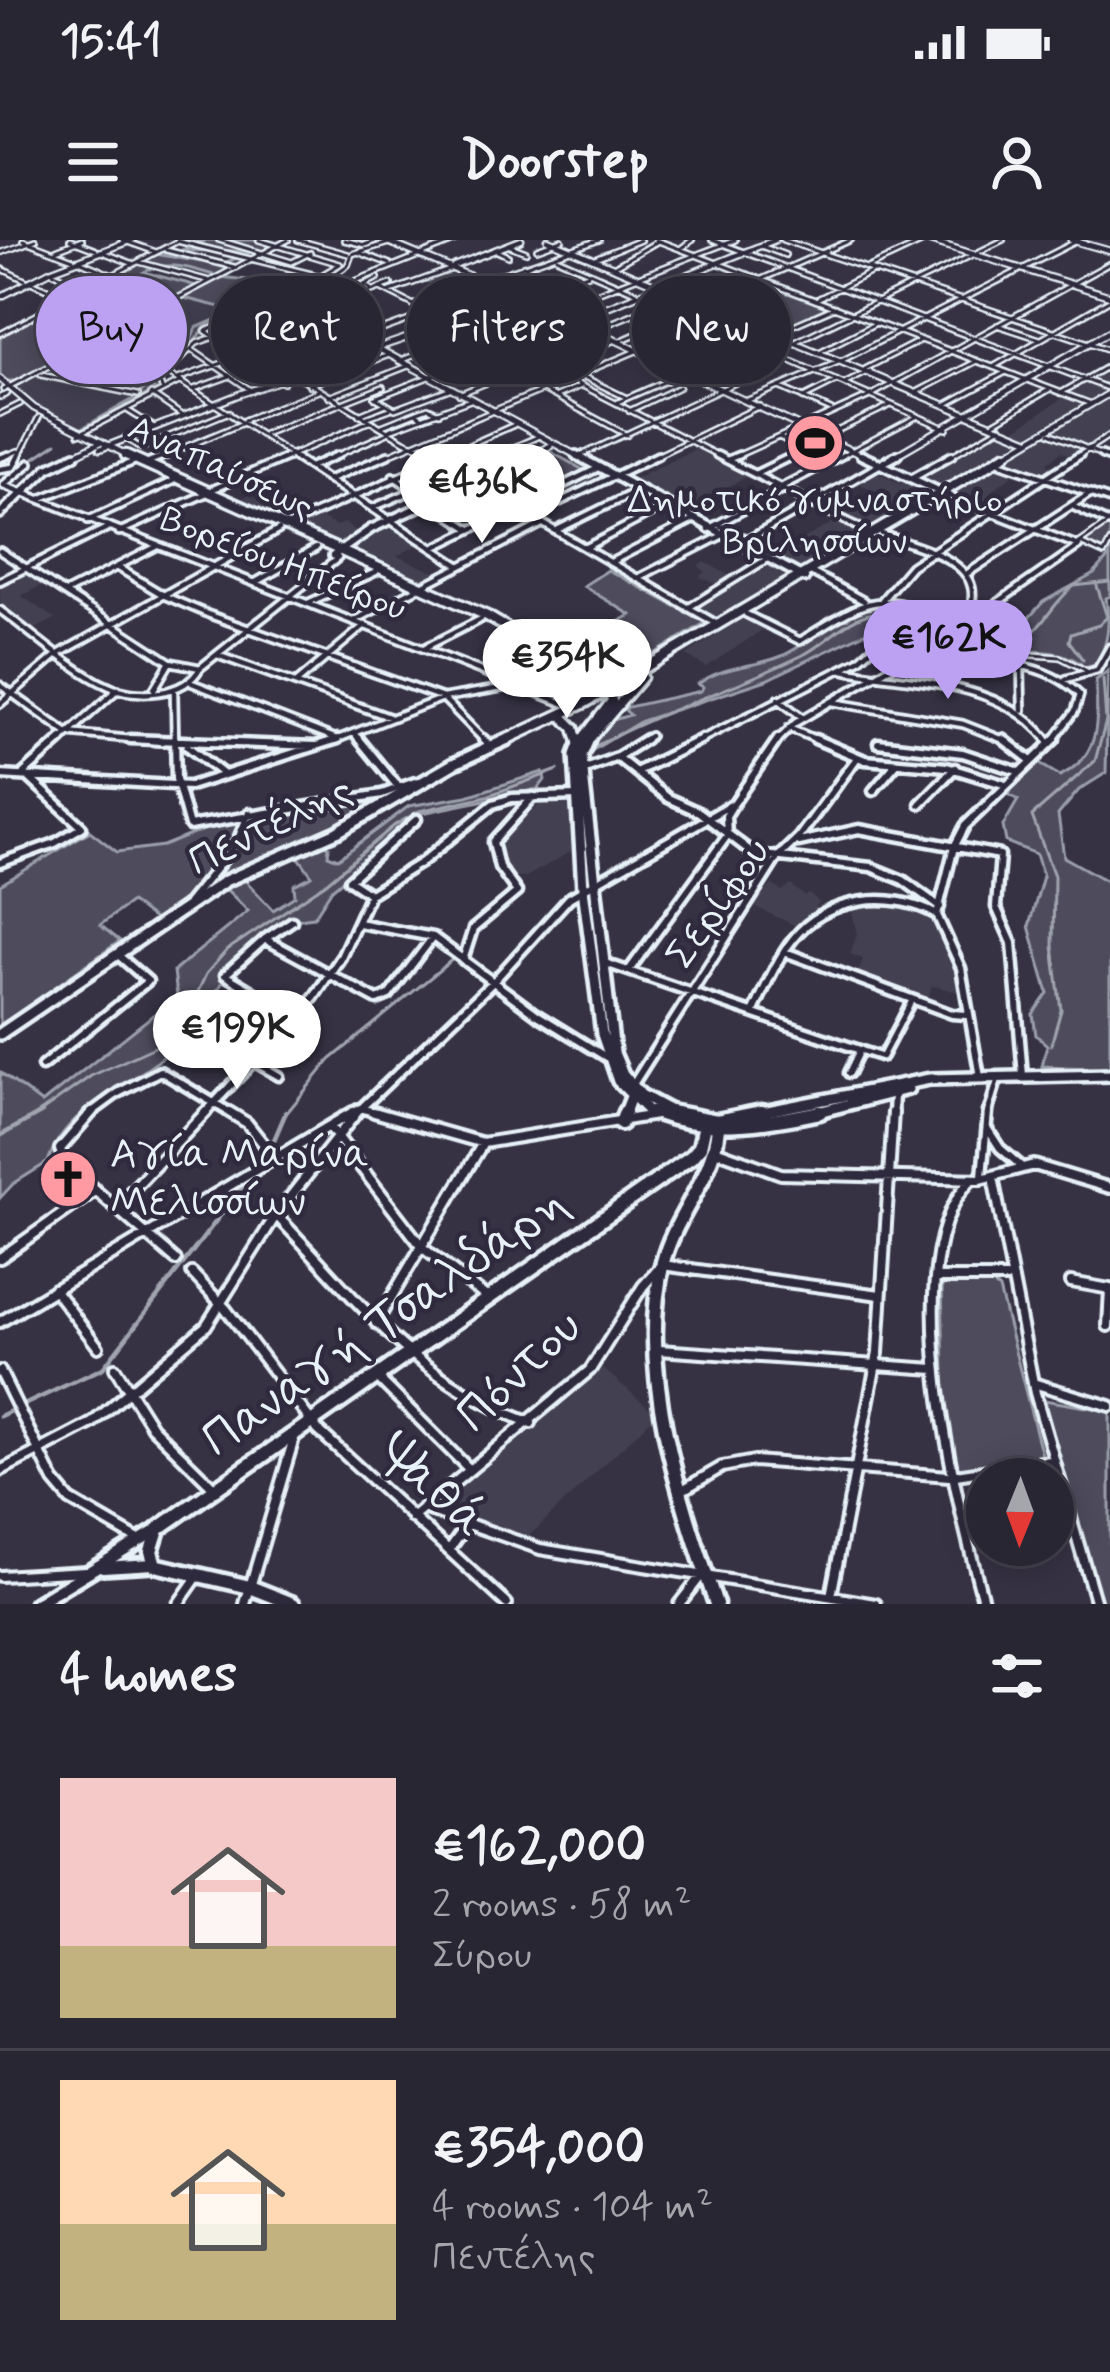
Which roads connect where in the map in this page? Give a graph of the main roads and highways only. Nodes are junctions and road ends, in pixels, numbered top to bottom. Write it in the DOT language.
graph roads {
  1 [pos="126,240"];
  2 [pos="75,259"];
  3 [pos="27,280"];
  4 [pos="0,295"];
  5 [pos="3,389"];
  6 [pos="1110,393"];
  7 [pos="45,416"];
  8 [pos="1032,440"];
  9 [pos="99,446"];
  10 [pos="209,492"];
  11 [pos="947,494"];
  12 [pos="282,529"];
  13 [pos="335,557"];
  14 [pos="807,574"];
  15 [pos="419,587"];
  16 [pos="613,694"];
  17 [pos="561,715"];
  18 [pos="578,743"];
  19 [pos="587,887"];
  20 [pos="0,1034"];
  21 [pos="980,1079"];
  22 [pos="1110,1079"];
  23 [pos="632,1092"];
  24 [pos="621,1123"];
  25 [pos="711,1126"];
  26 [pos="676,1167"];
  27 [pos="695,1187"];
  28 [pos="293,1604"];
  29 [pos="716,1604"];
  1 -- 2 [label="main road"];
  2 -- 3 [label="main road"];
  2 -- 3 [label="main road"];
  3 -- 4 [label="main road"];
  5 -- 7 [label="main road, Αναπαύσεως"];
  5 -- 7 [label="main road, Αναπαύσεως"];
  6 -- 8 [label="main road, Πεντέλης"];
  6 -- 8 [label="main road, Πεντέλης"];
  7 -- 9 [label="main road, Αναπαύσεως"];
  7 -- 9 [label="main road, Αναπαύσεως"];
  8 -- 11 [label="main road, Πεντέλης"];
  8 -- 11 [label="main road, Πεντέλης"];
  9 -- 10 [label="main road, Αναπαύσεως"];
  9 -- 10 [label="main road, Αναπαύσεως"];
  10 -- 12 [label="main road, Αναπαύσεως"];
  11 -- 14 [label="main road, Πεντέλης"];
  12 -- 13 [label="main road, Αναπαύσεως"];
  12 -- 13 [label="main road, Αναπαύσεως"];
  13 -- 15 [label="main road, Αναπαύσεως"];
  13 -- 15 [label="main road, Αναπαύσεως"];
  14 -- 16 [label="main road, Πεντέλης"];
  14 -- 16 [label="main road, Πεντέλης"];
  15 -- 16 [label="main road, Αναπαύσεως"];
  15 -- 16 [label="main road, Αναπαύσεως"];
  16 -- 17 [label="main road, Πεντέλης"];
  16 -- 18 [label="main road"];
  16 -- 19 [label="main road"];
  17 -- 18 [label="main road"];
  17 -- 20 [label="main road, Πεντέλης"];
  18 -- 19 [label="main road"];
  19 -- 23 [label="main road"];
  19 -- 23 [label="main road"];
  21 -- 22 [label="main road"];
  21 -- 22 [label="main road"];
  21 -- 25 [label="main road"];
  21 -- 25 [label="main road"];
  23 -- 24 [label="main road"];
  23 -- 25 [label="main road"];
  23 -- 25 [label="main road"];
  25 -- 26 [label="main road, Παναγή Τσαλδάρη"];
  25 -- 27 [label="main road"];
  26 -- 27 [label="main road"];
  26 -- 28 [label="main road, Παναγή Τσαλδάρη"];
  27 -- 29 [label="main road"];
}
